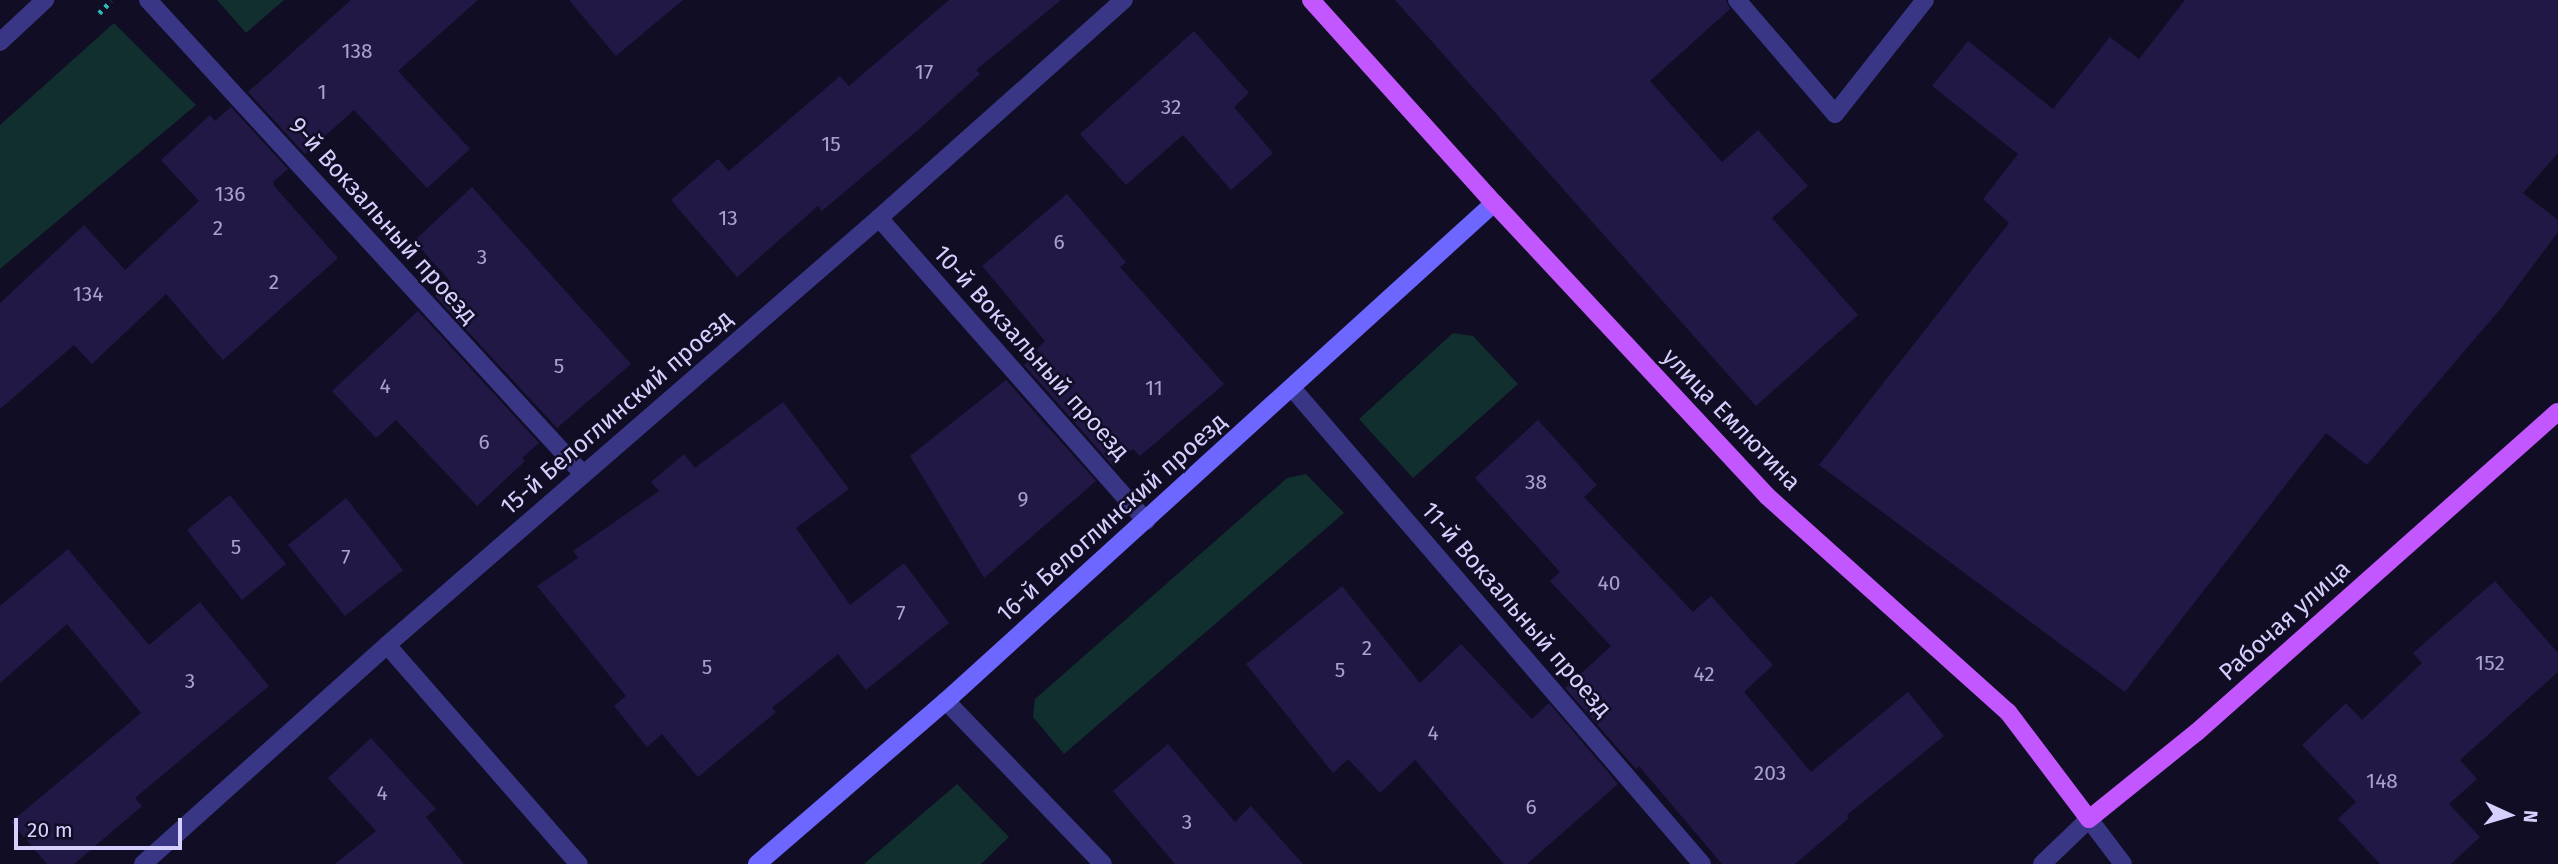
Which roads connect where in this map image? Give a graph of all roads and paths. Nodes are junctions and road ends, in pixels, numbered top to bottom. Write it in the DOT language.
graph roads {
  1 [pos="46,0"];
  2 [pos="112,0"];
  3 [pos="148,0"];
  4 [pos="1125,0"];
  5 [pos="1311,0"];
  6 [pos="1737,0"];
  7 [pos="1925,0"];
  8 [pos="99,13"];
  9 [pos="0,42"];
  10 [pos="1494,203"];
  11 [pos="879,218"];
  12 [pos="1292,388"];
  13 [pos="2558,412"];
  14 [pos="583,474"];
  15 [pos="1146,521"];
  16 [pos="387,645"];
  17 [pos="946,701"];
  18 [pos="2089,819"];
  19 [pos="143,864"];
  20 [pos="579,864"];
  21 [pos="757,864"];
  22 [pos="1102,864"];
  23 [pos="1702,864"];
  24 [pos="2042,864"];
  25 [pos="2123,864"];
  1 -- 9 [label="street"];
  2 -- 8 [label="path"];
  3 -- 14 [label="street, 9-й Вокзальный проезд"];
  4 -- 11 [label="street, 15-й Белоглинский проезд"];
  5 -- 10 [label="main road, улица Емлютина"];
  6 -- 7 [label="street"];
  10 -- 12 [label="street, 16-й Белоглинский проезд"];
  10 -- 18 [label="main road, улица Емлютина"];
  11 -- 14 [label="street, 15-й Белоглинский проезд"];
  11 -- 15 [label="street, 10-й Вокзальный проезд"];
  12 -- 15 [label="street, 16-й Белоглинский проезд"];
  12 -- 23 [label="street, 11-й Вокзальный проезд"];
  13 -- 18 [label="main road, Рабочая улица"];
  14 -- 16 [label="street, 15-й Белоглинский проезд"];
  15 -- 17 [label="street, 16-й Белоглинский проезд"];
  16 -- 19 [label="street, 15-й Белоглинский проезд"];
  16 -- 20 [label="street"];
  17 -- 21 [label="street, 16-й Белоглинский проезд"];
  17 -- 22 [label="street"];
  18 -- 24 [label="street, Рабочая улица"];
  18 -- 25 [label="street, улица Емлютина"];
}
